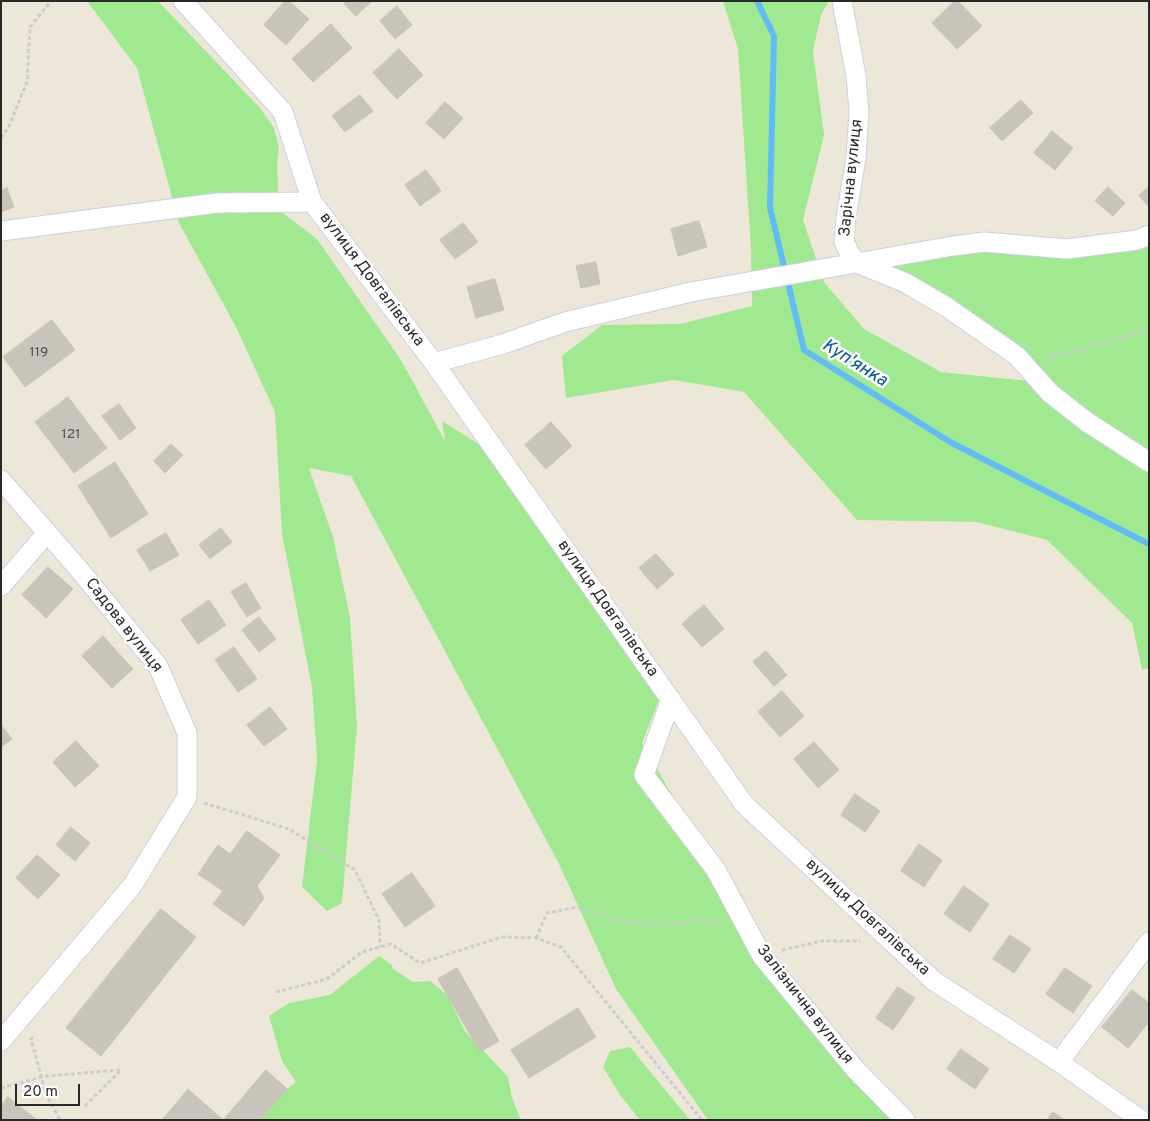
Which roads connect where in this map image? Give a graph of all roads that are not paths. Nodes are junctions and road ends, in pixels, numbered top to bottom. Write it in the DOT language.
graph roads {
  1 [pos="183,1"];
  2 [pos="842,1"];
  3 [pos="312,202"];
  4 [pos="1,231"];
  5 [pos="1149,235"];
  6 [pos="857,263"];
  7 [pos="434,363"];
  8 [pos="1149,462"];
  9 [pos="1,480"];
  10 [pos="47,533"];
  11 [pos="1,586"];
  12 [pos="671,699"];
  13 [pos="1149,942"];
  14 [pos="1,1041"];
  15 [pos="1059,1062"];
  16 [pos="906,1120"];
  17 [pos="1141,1120"];
  1 -- 3 [label="street, вулиця Довгалівська"];
  2 -- 6 [label="street, Зарічна вулиця"];
  3 -- 4 [label="street"];
  3 -- 7 [label="street, вулиця Довгалівська"];
  5 -- 6 [label="street"];
  6 -- 7 [label="street"];
  6 -- 8 [label="street"];
  7 -- 12 [label="street, вулиця Довгалівська"];
  9 -- 10 [label="street, Садова вулиця"];
  10 -- 11 [label="street"];
  10 -- 14 [label="street, Садова вулиця"];
  12 -- 15 [label="street, вулиця Довгалівська"];
  12 -- 16 [label="street, Залізнична вулиця"];
  13 -- 15 [label="street"];
  15 -- 17 [label="street, вулиця Довгалівська"];
}
